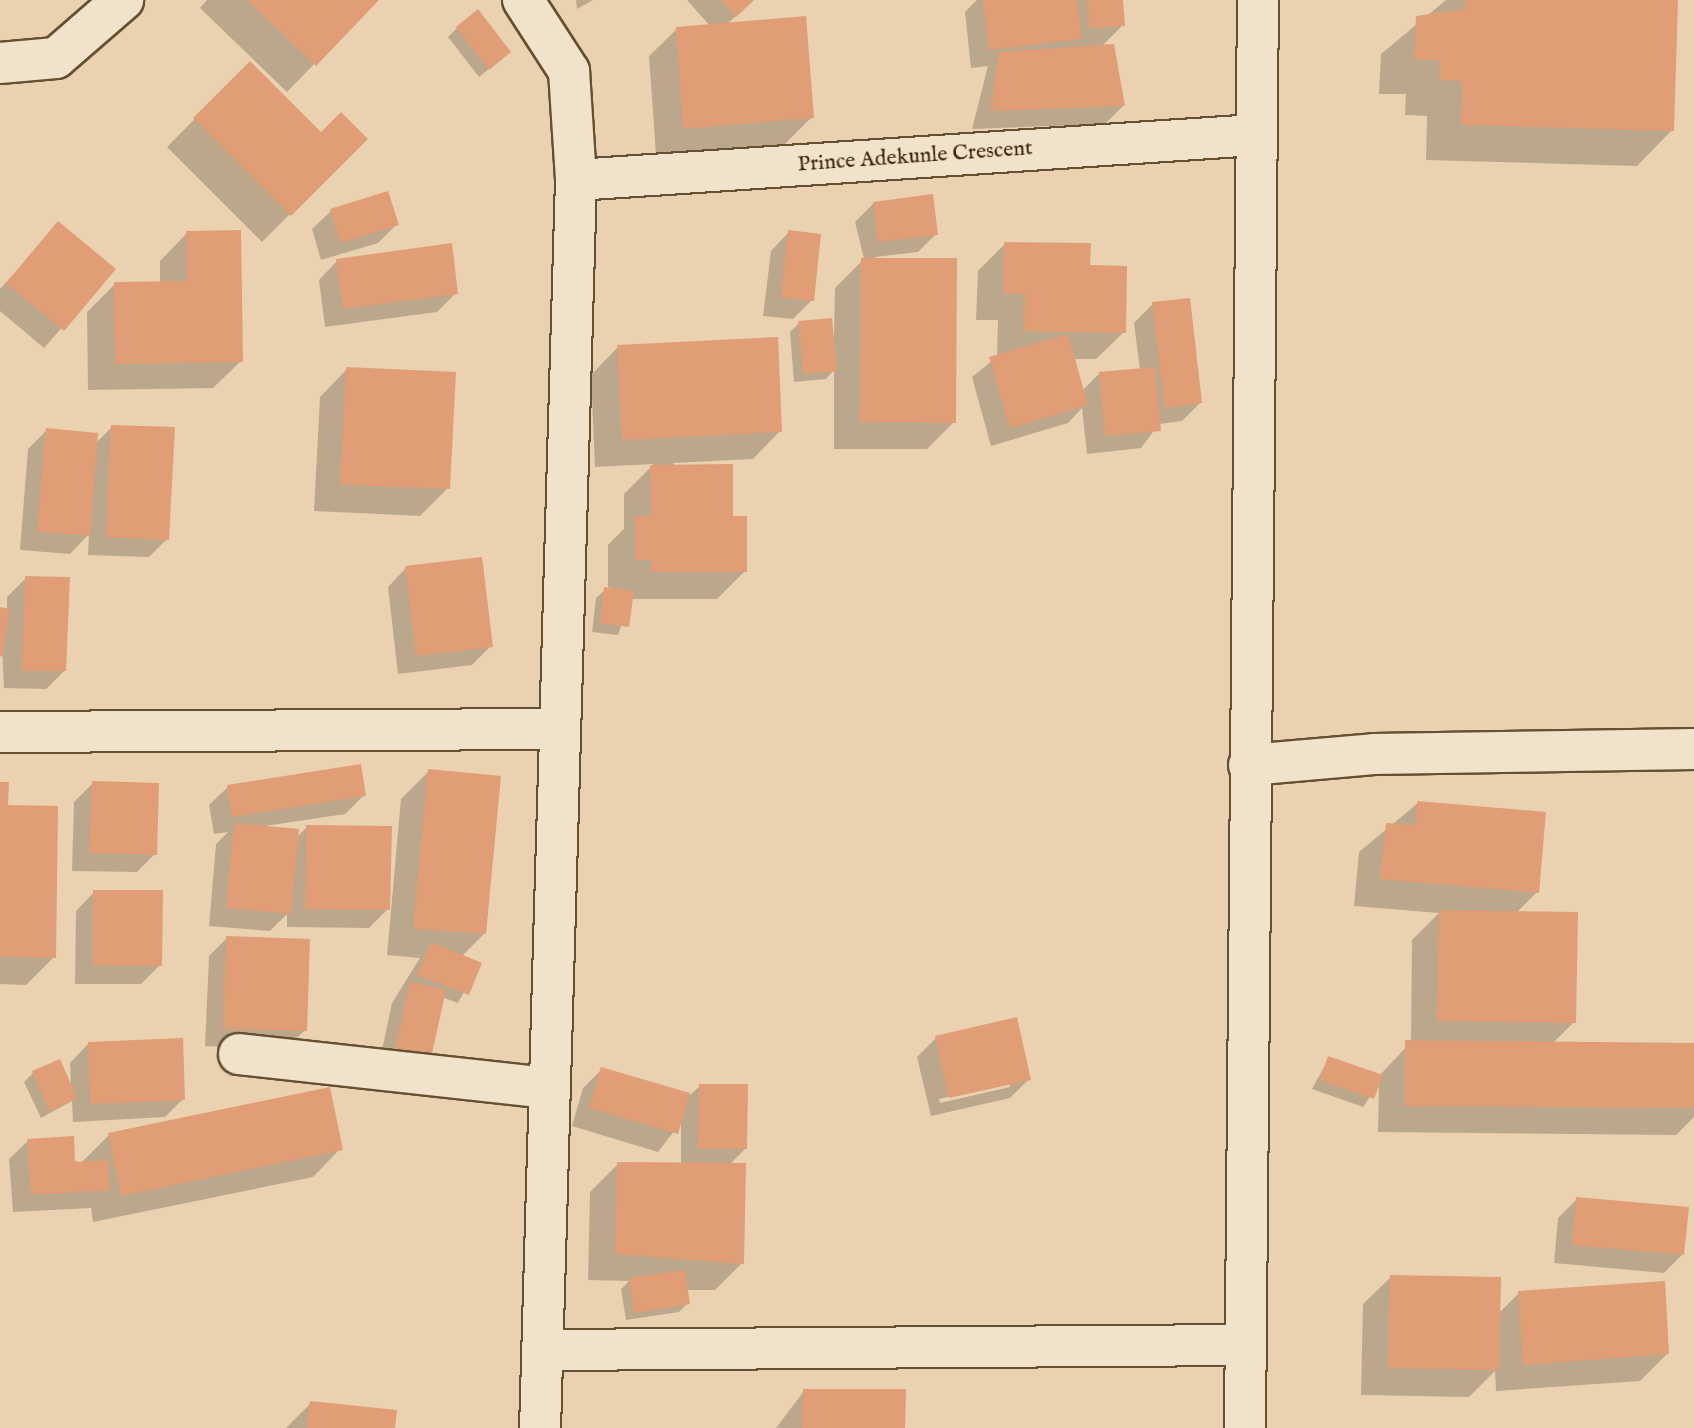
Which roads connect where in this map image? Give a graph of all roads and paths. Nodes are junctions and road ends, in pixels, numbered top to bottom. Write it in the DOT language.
graph roads {
  1 [pos="123,0"];
  2 [pos="523,0"];
  3 [pos="1258,0"];
  4 [pos="0,63"];
  5 [pos="1255,135"];
  6 [pos="576,180"];
  7 [pos="555,729"];
  8 [pos="0,732"];
  9 [pos="1694,749"];
  10 [pos="1249,765"];
  11 [pos="239,1054"];
  12 [pos="549,1088"];
  13 [pos="1246,1345"];
  14 [pos="547,1350"];
  15 [pos="540,1428"];
  16 [pos="1245,1428"];
  1 -- 4 [label="street"];
  2 -- 6 [label="street"];
  3 -- 5 [label="street"];
  5 -- 6 [label="street, Prince Adekunle Crescent"];
  5 -- 10 [label="street"];
  6 -- 7 [label="street"];
  7 -- 8 [label="street"];
  7 -- 12 [label="street"];
  9 -- 10 [label="street"];
  10 -- 13 [label="street"];
  11 -- 12 [label="street"];
  12 -- 14 [label="street"];
  13 -- 14 [label="street"];
  13 -- 16 [label="street"];
  14 -- 15 [label="street"];
}
